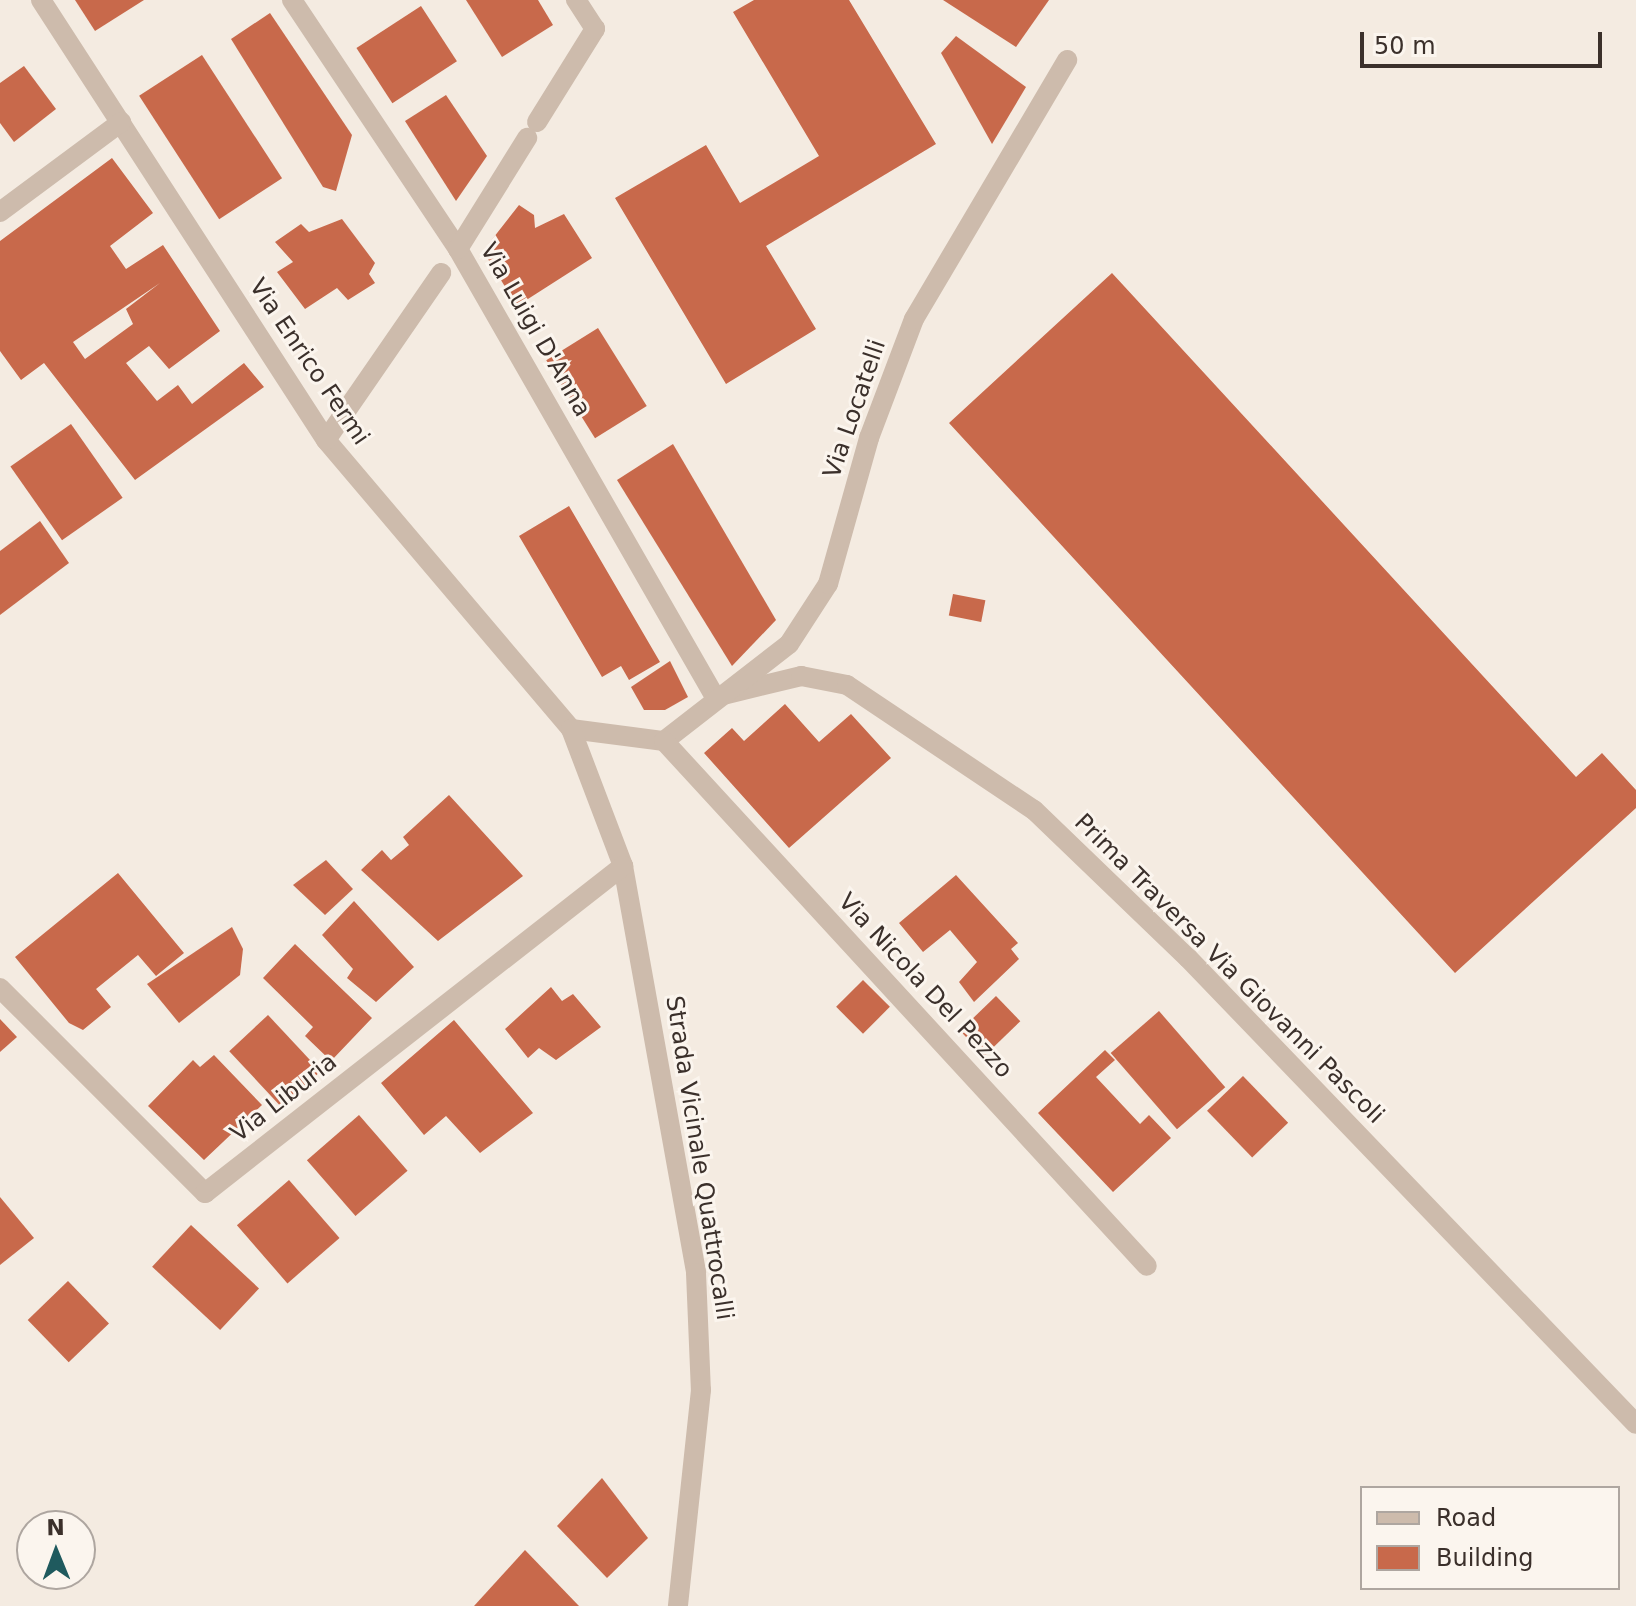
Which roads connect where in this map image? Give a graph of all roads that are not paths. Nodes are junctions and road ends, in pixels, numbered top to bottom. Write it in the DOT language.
graph roads {
  1 [pos="41,0"];
  2 [pos="292,0"];
  3 [pos="576,0"];
  4 [pos="1067,60"];
  5 [pos="121,122"];
  6 [pos="0,212"];
  7 [pos="458,249"];
  8 [pos="441,273"];
  9 [pos="326,440"];
  10 [pos="715,697"];
  11 [pos="571,729"];
  12 [pos="664,741"];
  13 [pos="623,866"];
  14 [pos="0,988"];
  15 [pos="1147,1266"];
  16 [pos="1636,1424"];
  17 [pos="678,1606"];
  1 -- 5 [label="street, Via Enrico Fermi"];
  2 -- 7 [label="street, Via Luigi D'Anna"];
  3 -- 7 [label="street"];
  4 -- 10 [label="street, Via Locatelli"];
  5 -- 6 [label="street"];
  5 -- 9 [label="street, Via Enrico Fermi"];
  7 -- 10 [label="street, Via Luigi D'Anna"];
  8 -- 9 [label="street"];
  9 -- 11 [label="street, Via Enrico Fermi"];
  10 -- 12 [label="street, Via Locatelli"];
  10 -- 16 [label="street, Prima Traversa Via Giovanni Pascoli"];
  11 -- 12 [label="street"];
  11 -- 13 [label="street, Strada Vicinale Quattrocalli"];
  12 -- 15 [label="street, Via Nicola Del Pezzo"];
  13 -- 14 [label="street, Via Liburia"];
  13 -- 17 [label="street, Strada Vicinale Quattrocalli"];
}
